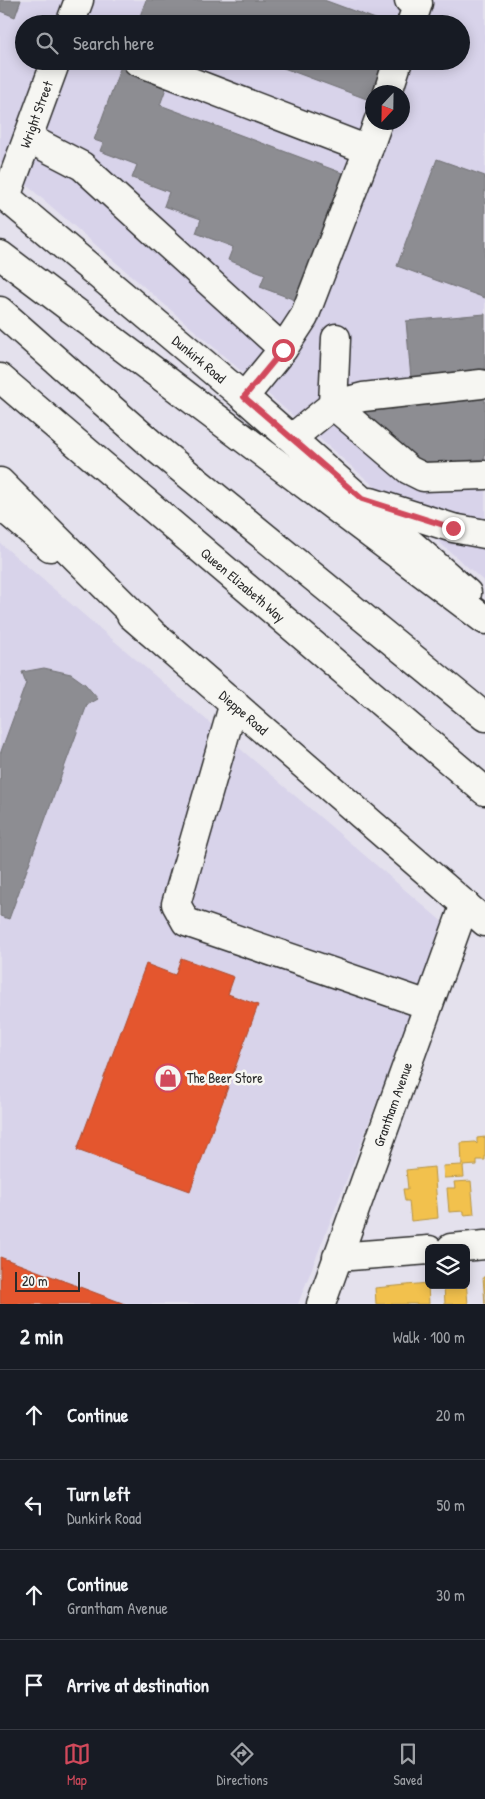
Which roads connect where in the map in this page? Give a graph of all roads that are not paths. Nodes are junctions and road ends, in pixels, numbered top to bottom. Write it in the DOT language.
graph roads {
  1 [pos="79,0"];
  2 [pos="409,0"];
  3 [pos="73,15"];
  4 [pos="414,15"];
  5 [pos="53,70"];
  6 [pos="160,70"];
  7 [pos="395,70"];
  8 [pos="390,85"];
  9 [pos="375,130"];
  10 [pos="28,138"];
  11 [pos="368,150"];
  12 [pos="3,194"];
  13 [pos="0,255"];
  14 [pos="0,311"];
  15 [pos="336,338"];
  16 [pos="283,350"];
  17 [pos="0,378"];
  18 [pos="481,384"];
  19 [pos="244,397"];
  20 [pos="334,405"];
  21 [pos="292,438"];
  22 [pos="485,475"];
  23 [pos="0,482"];
  24 [pos="362,499"];
  25 [pos="0,505"];
  26 [pos="485,534"];
  27 [pos="485,609"];
  28 [pos="485,620"];
  29 [pos="150,631"];
  30 [pos="234,704"];
  31 [pos="485,717"];
  32 [pos="485,790"];
  33 [pos="464,904"];
  34 [pos="485,922"];
  35 [pos="428,1004"];
  36 [pos="485,1245"];
  37 [pos="470,1246"];
  38 [pos="425,1250"];
  39 [pos="337,1257"];
  40 [pos="321,1304"];
  1 -- 3 [label="main road"];
  2 -- 4 [label="main road"];
  5 -- 10 [label="main road, Wright Street"];
  6 -- 11 [label="main road"];
  7 -- 8 [label="main road"];
  9 -- 11 [label="main road"];
  10 -- 12 [label="main road, Wright Street"];
  10 -- 16 [label="main road"];
  11 -- 16 [label="main road"];
  12 -- 19 [label="main road, Dunkirk Road"];
  13 -- 28 [label="main road"];
  14 -- 31 [label="main road"];
  15 -- 20 [label="main road"];
  16 -- 19 [label="main road"];
  17 -- 32 [label="main road, Queen Elizabeth Way"];
  18 -- 20 [label="main road"];
  19 -- 21 [label="main road, Dunkirk Road"];
  20 -- 21 [label="main road"];
  20 -- 22 [label="main road"];
  21 -- 24 [label="main road, Dunkirk Road"];
  23 -- 29 [label="main road"];
  24 -- 26 [label="main road"];
  24 -- 27 [label="main road, Dunkirk Road"];
  25 -- 29 [label="main road, Dieppe Road"];
  29 -- 30 [label="main road, Dieppe Road"];
  30 -- 33 [label="main road, Dieppe Road"];
  30 -- 35 [label="main road"];
  33 -- 34 [label="main road, Dieppe Road"];
  33 -- 35 [label="main road, Grantham Avenue"];
  35 -- 39 [label="main road, Grantham Avenue"];
  36 -- 37 [label="main road"];
  38 -- 39 [label="main road"];
  39 -- 40 [label="main road, Grantham Avenue"];
}
